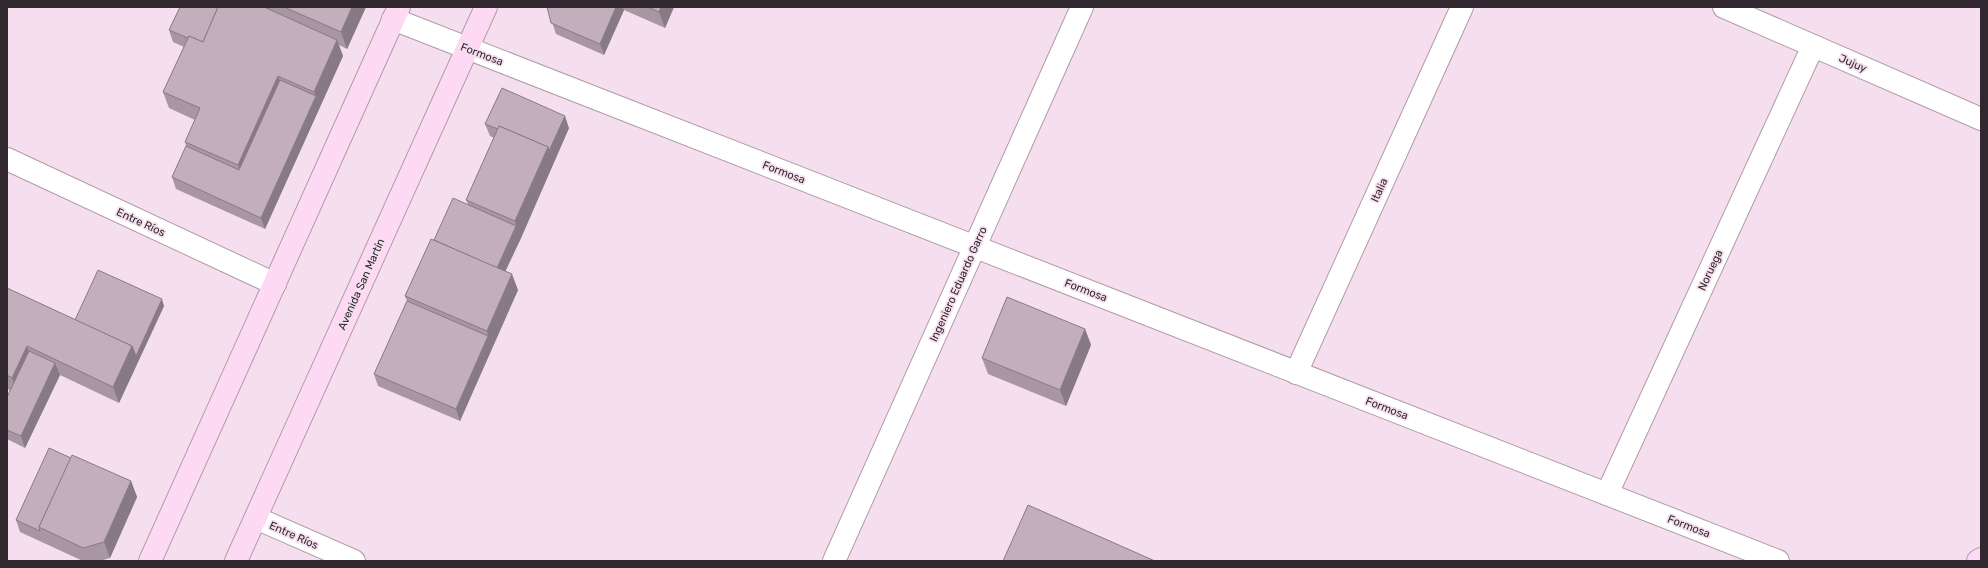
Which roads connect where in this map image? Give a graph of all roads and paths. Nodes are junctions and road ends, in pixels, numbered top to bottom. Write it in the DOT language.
graph roads {
  1 [pos="486,7"];
  2 [pos="1082,7"];
  3 [pos="1462,7"];
  4 [pos="1724,7"];
  5 [pos="396,13"];
  6 [pos="1813,46"];
  7 [pos="468,48"];
  8 [pos="1981,119"];
  9 [pos="7,159"];
  10 [pos="975,246"];
  11 [pos="275,284"];
  12 [pos="1296,373"];
  13 [pos="1607,494"];
  14 [pos="256,518"];
  15 [pos="1981,559"];
  16 [pos="150,561"];
  17 [pos="236,561"];
  18 [pos="354,561"];
  19 [pos="834,561"];
  20 [pos="1778,561"];
  21 [pos="1978,561"];
  1 -- 7 [label="main road, Avenida San Martín"];
  2 -- 10 [label="street, Ingeniero Eduardo Garro"];
  3 -- 12 [label="street, Italia"];
  4 -- 6 [label="street, Jujuy"];
  5 -- 7 [label="street, Formosa"];
  5 -- 11 [label="main road"];
  6 -- 8 [label="street, Jujuy"];
  6 -- 13 [label="street, Noruega"];
  7 -- 10 [label="street, Formosa"];
  7 -- 14 [label="main road, Avenida San Martín"];
  9 -- 11 [label="street, Entre Ríos"];
  10 -- 12 [label="street, Formosa"];
  10 -- 19 [label="street, Ingeniero Eduardo Garro"];
  11 -- 16 [label="main road"];
  12 -- 13 [label="street, Formosa"];
  13 -- 20 [label="street, Formosa"];
  14 -- 17 [label="main road, Avenida San Martín"];
  14 -- 18 [label="street, Entre Ríos"];
  15 -- 21 [label="main road"];
}
